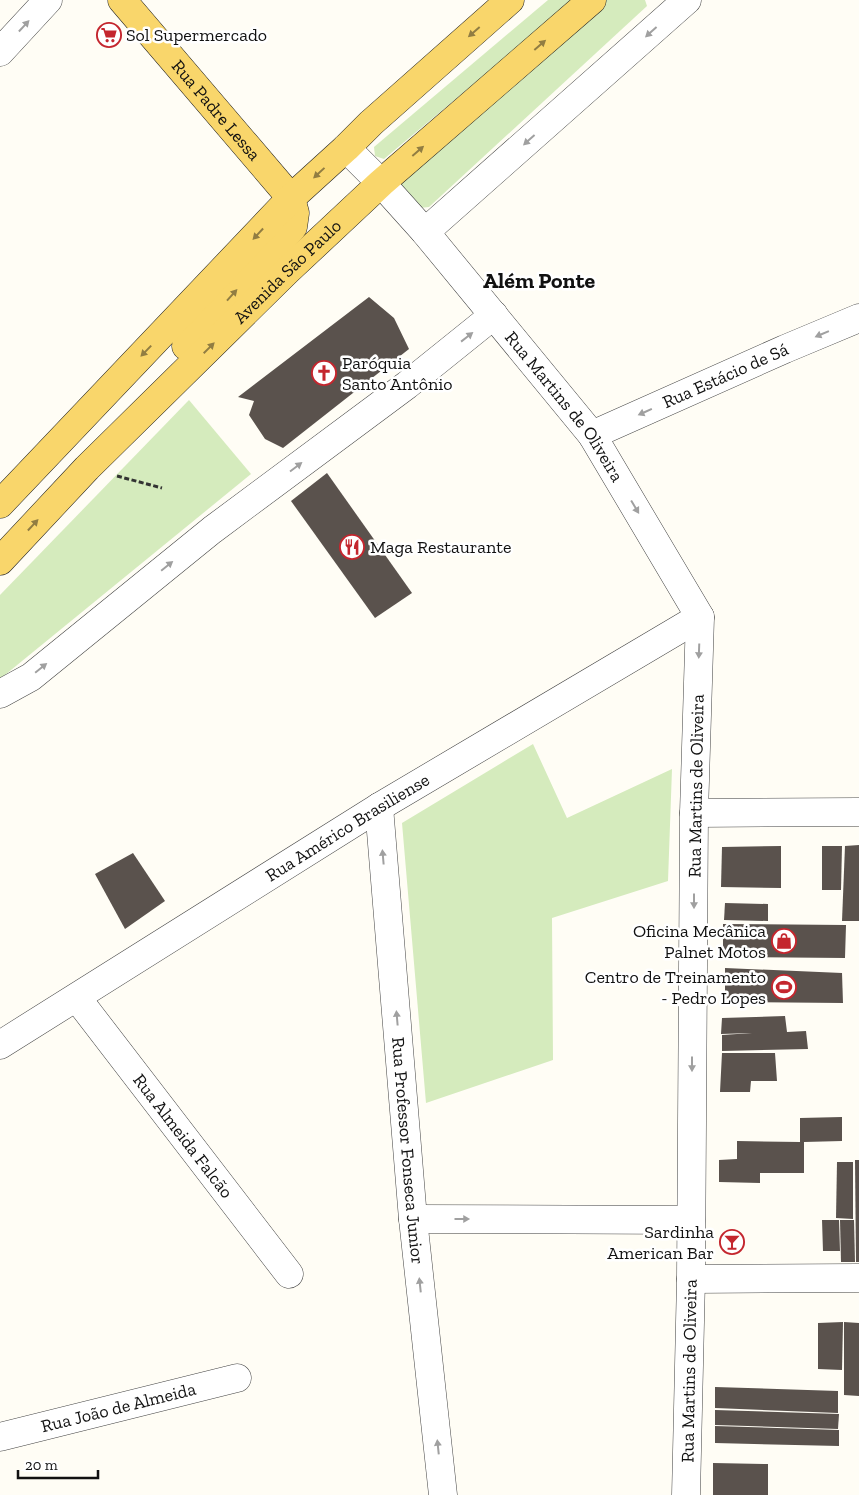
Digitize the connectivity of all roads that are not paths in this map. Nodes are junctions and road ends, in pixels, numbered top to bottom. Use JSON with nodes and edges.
{"nodes":[{"id":1,"x":48,"y":0,"type":"edge"},
{"id":2,"x":122,"y":0,"type":"edge"},
{"id":3,"x":510,"y":0,"type":"edge"},
{"id":4,"x":592,"y":0,"type":"edge"},
{"id":5,"x":687,"y":0,"type":"edge"},
{"id":6,"x":0,"y":52,"type":"edge"},
{"id":7,"x":346,"y":148,"type":"junction"},
{"id":8,"x":381,"y":183,"type":"junction"},
{"id":9,"x":291,"y":198,"type":"junction"},
{"id":10,"x":425,"y":232,"type":"junction"},
{"id":11,"x":494,"y":316,"type":"junction"},
{"id":12,"x":859,"y":318,"type":"edge"},
{"id":13,"x":139,"y":417,"type":"junction"},
{"id":14,"x":592,"y":435,"type":"junction"},
{"id":15,"x":0,"y":504,"type":"edge"},
{"id":16,"x":0,"y":561,"type":"edge"},
{"id":17,"x":700,"y":617,"type":"junction"},
{"id":18,"x":0,"y":694,"type":"edge"},
{"id":19,"x":379,"y":807,"type":"junction"},
{"id":20,"x":859,"y":812,"type":"edge"},
{"id":21,"x":694,"y":813,"type":"junction"},
{"id":22,"x":77,"y":998,"type":"junction"},
{"id":23,"x":0,"y":1045,"type":"edge"},
{"id":24,"x":414,"y":1219,"type":"junction"},
{"id":25,"x":691,"y":1220,"type":"junction"},
{"id":26,"x":289,"y":1274,"type":"dead end"},
{"id":27,"x":859,"y":1278,"type":"edge"},
{"id":28,"x":691,"y":1279,"type":"junction"},
{"id":29,"x":237,"y":1378,"type":"dead end"},
{"id":30,"x":0,"y":1437,"type":"edge"},
{"id":31,"x":443,"y":1495,"type":"edge"},
{"id":32,"x":686,"y":1495,"type":"edge"}],
"edges":[{"from":6,"to":1,"type":"street","one_way":true},
{"from":2,"to":9,"type":"main road","name":"Rua Padre Lessa"},
{"from":3,"to":7,"type":"main road","one_way":true},
{"from":8,"to":4,"type":"main road","name":"Avenida São Paulo","one_way":true},
{"from":5,"to":10,"type":"street","one_way":true},
{"from":7,"to":8,"type":"street","name":"Rua Martins de Oliveira"},
{"from":7,"to":9,"type":"main road","one_way":true},
{"from":8,"to":10,"type":"street","name":"Rua Martins de Oliveira"},
{"from":13,"to":8,"type":"main road","name":"Avenida São Paulo","one_way":true},
{"from":13,"to":9,"type":"main road","one_way":true},
{"from":9,"to":15,"type":"main road","one_way":true},
{"from":10,"to":11,"type":"street","name":"Rua Martins de Oliveira"},
{"from":11,"to":14,"type":"street","name":"Rua Martins de Oliveira"},
{"from":18,"to":11,"type":"street","one_way":true},
{"from":12,"to":14,"type":"street","name":"Rua Estácio de Sá","one_way":true},
{"from":16,"to":13,"type":"main road","name":"Avenida São Paulo","one_way":true},
{"from":14,"to":17,"type":"street","name":"Rua Martins de Oliveira","one_way":true},
{"from":17,"to":19,"type":"street","name":"Rua Américo Brasiliense"},
{"from":17,"to":21,"type":"street","name":"Rua Martins de Oliveira","one_way":true},
{"from":19,"to":22,"type":"street","name":"Rua Américo Brasiliense"},
{"from":24,"to":19,"type":"street","name":"Rua Professor Fonseca Junior","one_way":true},
{"from":20,"to":21,"type":"street"},
{"from":21,"to":25,"type":"street","name":"Rua Martins de Oliveira","one_way":true},
{"from":22,"to":23,"type":"street","name":"Rua Américo Brasiliense"},
{"from":22,"to":26,"type":"street","name":"Rua Almeida Falcão"},
{"from":24,"to":25,"type":"street","one_way":true},
{"from":31,"to":24,"type":"street","name":"Rua Professor Fonseca Junior","one_way":true},
{"from":25,"to":28,"type":"street","name":"Rua Martins de Oliveira"},
{"from":27,"to":28,"type":"street"},
{"from":28,"to":32,"type":"street","name":"Rua Martins de Oliveira"},
{"from":29,"to":30,"type":"street","name":"Rua João de Almeida"}]}
